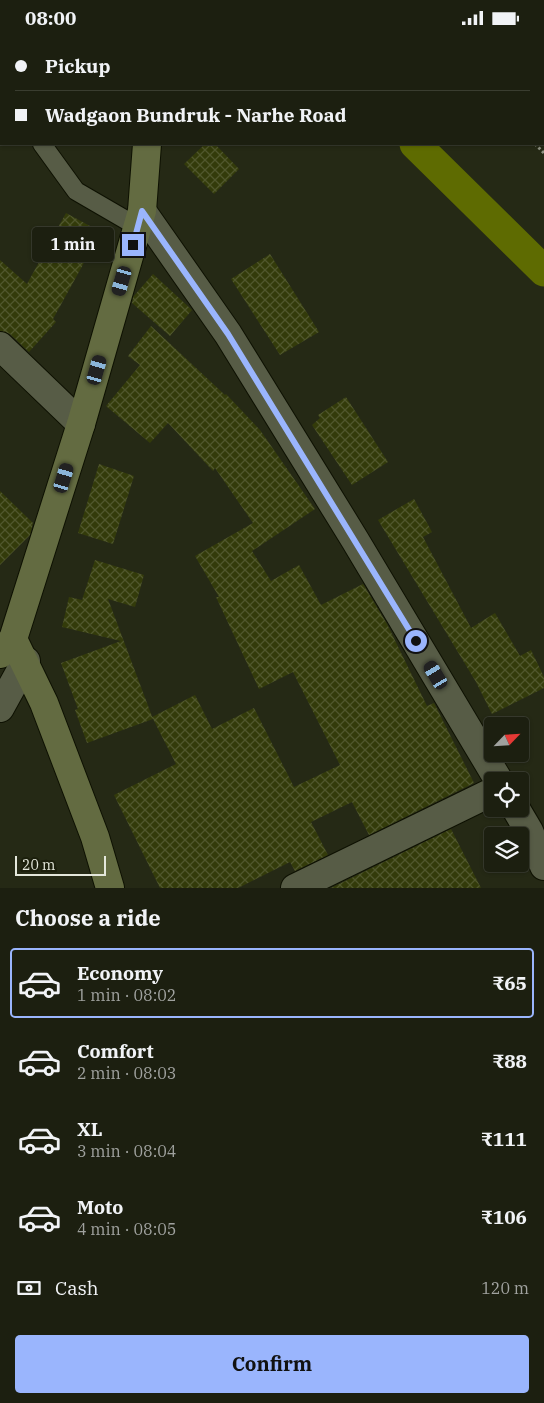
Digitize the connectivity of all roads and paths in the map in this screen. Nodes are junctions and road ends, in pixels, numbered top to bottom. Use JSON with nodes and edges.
{"nodes":[{"id":1,"x":43,"y":145,"type":"edge"},
{"id":2,"x":148,"y":145,"type":"edge"},
{"id":3,"x":140,"y":219,"type":"junction"},
{"id":4,"x":0,"y":347,"type":"edge"},
{"id":5,"x":81,"y":424,"type":"junction"},
{"id":6,"x":10,"y":645,"type":"edge"},
{"id":7,"x":0,"y":709,"type":"edge"},
{"id":8,"x":494,"y":772,"type":"edge"},
{"id":9,"x":484,"y":796,"type":"edge"},
{"id":10,"x":530,"y":821,"type":"edge"},
{"id":11,"x":544,"y":866,"type":"edge"},
{"id":12,"x":110,"y":888,"type":"edge"},
{"id":13,"x":295,"y":888,"type":"edge"}],
"edges":[{"from":1,"to":3,"type":"lane"},
{"from":2,"to":3,"type":"street"},
{"from":3,"to":5,"type":"street"},
{"from":3,"to":8,"type":"street"},
{"from":4,"to":5,"type":"street"},
{"from":5,"to":6,"type":"street"},
{"from":6,"to":7,"type":"street"},
{"from":6,"to":12,"type":"street"},
{"from":9,"to":13,"type":"street"},
{"from":10,"to":11,"type":"street"}]}
